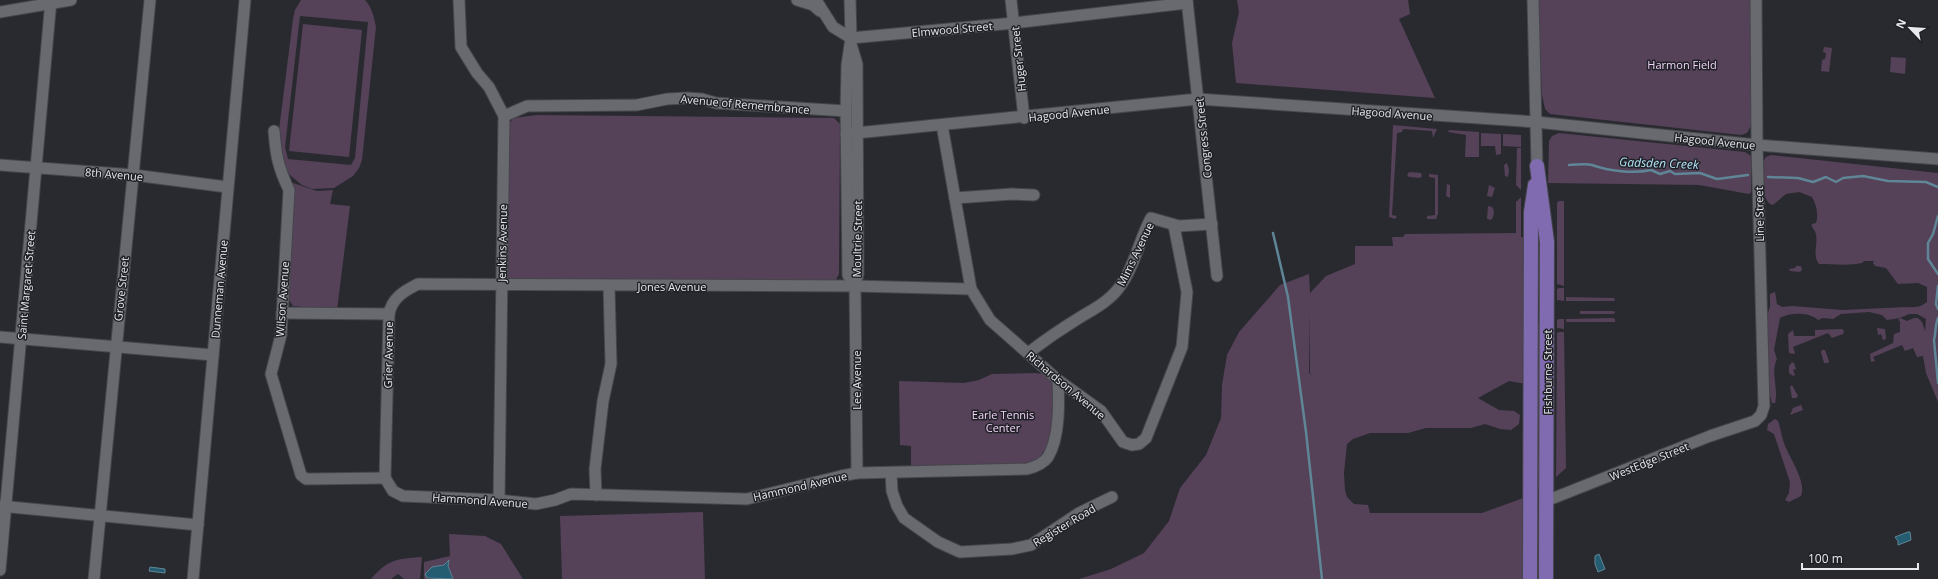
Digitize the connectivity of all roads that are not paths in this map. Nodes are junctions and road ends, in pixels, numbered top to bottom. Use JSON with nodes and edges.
{"nodes":[{"id":1,"x":71,"y":0,"type":"edge"},
{"id":2,"x":150,"y":0,"type":"edge"},
{"id":3,"x":245,"y":0,"type":"edge"},
{"id":4,"x":459,"y":0,"type":"edge"},
{"id":5,"x":797,"y":0,"type":"edge"},
{"id":6,"x":816,"y":0,"type":"edge"},
{"id":7,"x":850,"y":0,"type":"edge"},
{"id":8,"x":1012,"y":0,"type":"edge"},
{"id":9,"x":1533,"y":0,"type":"edge"},
{"id":10,"x":1756,"y":0,"type":"edge"},
{"id":11,"x":1187,"y":1,"type":"edge"},
{"id":12,"x":50,"y":2,"type":"edge"},
{"id":13,"x":0,"y":12,"type":"edge"},
{"id":14,"x":822,"y":12,"type":"junction"},
{"id":15,"x":1014,"y":23,"type":"junction"},
{"id":16,"x":851,"y":41,"type":"junction"},
{"id":17,"x":1198,"y":99,"type":"junction"},
{"id":18,"x":846,"y":112,"type":"junction"},
{"id":19,"x":504,"y":116,"type":"junction"},
{"id":20,"x":1024,"y":118,"type":"junction"},
{"id":21,"x":1536,"y":122,"type":"junction"},
{"id":22,"x":942,"y":125,"type":"junction"},
{"id":23,"x":274,"y":131,"type":"dead end"},
{"id":24,"x":852,"y":134,"type":"junction"},
{"id":25,"x":1757,"y":145,"type":"junction"},
{"id":26,"x":1938,"y":159,"type":"edge"},
{"id":27,"x":0,"y":165,"type":"edge"},
{"id":28,"x":1537,"y":166,"type":"junction"},
{"id":29,"x":36,"y":168,"type":"junction"},
{"id":30,"x":134,"y":175,"type":"junction"},
{"id":31,"x":227,"y":187,"type":"junction"},
{"id":32,"x":1034,"y":195,"type":"dead end"},
{"id":33,"x":955,"y":198,"type":"junction"},
{"id":34,"x":1212,"y":224,"type":"junction"},
{"id":35,"x":1174,"y":226,"type":"junction"},
{"id":36,"x":1217,"y":276,"type":"dead end"},
{"id":37,"x":502,"y":286,"type":"junction"},
{"id":38,"x":609,"y":286,"type":"junction"},
{"id":39,"x":855,"y":286,"type":"junction"},
{"id":40,"x":971,"y":289,"type":"junction"},
{"id":41,"x":1531,"y":310,"type":"junction"},
{"id":42,"x":1548,"y":310,"type":"junction"},
{"id":43,"x":282,"y":313,"type":"junction"},
{"id":44,"x":389,"y":314,"type":"junction"},
{"id":45,"x":0,"y":337,"type":"edge"},
{"id":46,"x":22,"y":339,"type":"junction"},
{"id":47,"x":115,"y":347,"type":"junction"},
{"id":48,"x":1028,"y":353,"type":"junction"},
{"id":49,"x":213,"y":355,"type":"junction"},
{"id":50,"x":1058,"y":380,"type":"junction"},
{"id":51,"x":1751,"y":422,"type":"joint"},
{"id":52,"x":891,"y":473,"type":"junction"},
{"id":53,"x":857,"y":474,"type":"junction"},
{"id":54,"x":385,"y":478,"type":"junction"},
{"id":55,"x":596,"y":495,"type":"junction"},
{"id":56,"x":1112,"y":497,"type":"dead end"},
{"id":57,"x":499,"y":500,"type":"junction"},
{"id":58,"x":1546,"y":503,"type":"junction"},
{"id":59,"x":2,"y":507,"type":"edge"},
{"id":60,"x":1530,"y":514,"type":"junction"},
{"id":61,"x":99,"y":517,"type":"junction"},
{"id":62,"x":198,"y":524,"type":"junction"},
{"id":63,"x":0,"y":570,"type":"edge"},
{"id":64,"x":94,"y":579,"type":"edge"},
{"id":65,"x":193,"y":579,"type":"edge"},
{"id":66,"x":1530,"y":579,"type":"edge"},
{"id":67,"x":1546,"y":579,"type":"edge"}],
"edges":[{"from":1,"to":12,"type":"street"},
{"from":2,"to":30,"type":"street","name":"Grove Street"},
{"from":3,"to":31,"type":"street","name":"Dunneman Avenue"},
{"from":4,"to":19,"type":"street","name":"Jenkins Avenue"},
{"from":5,"to":14,"type":"street"},
{"from":6,"to":14,"type":"street"},
{"from":7,"to":16,"type":"street","name":"Moultrie Street"},
{"from":8,"to":15,"type":"street","name":"Huger Street"},
{"from":9,"to":21,"type":"street","name":"Fishburne Street"},
{"from":10,"to":25,"type":"street","name":"Line Street"},
{"from":11,"to":15,"type":"street","name":"Elmwood Street"},
{"from":11,"to":17,"type":"street","name":"Congress Street"},
{"from":12,"to":13,"type":"street"},
{"from":12,"to":29,"type":"street","name":"Saint Margaret Street"},
{"from":14,"to":16,"type":"street"},
{"from":15,"to":16,"type":"street","name":"Elmwood Street"},
{"from":15,"to":20,"type":"street","name":"Huger Street"},
{"from":16,"to":18,"type":"street","name":"Moultrie Street"},
{"from":16,"to":24,"type":"street","name":"Moultrie Street"},
{"from":17,"to":20,"type":"street","name":"Hagood Avenue"},
{"from":17,"to":21,"type":"street","name":"Hagood Avenue"},
{"from":17,"to":34,"type":"street","name":"Congress Street"},
{"from":18,"to":19,"type":"street","name":"Avenue of Remembrance"},
{"from":18,"to":24,"type":"street","name":"Moultrie Street"},
{"from":19,"to":37,"type":"street","name":"Jenkins Avenue"},
{"from":20,"to":22,"type":"street","name":"Hagood Avenue"},
{"from":21,"to":25,"type":"street","name":"Hagood Avenue"},
{"from":21,"to":28,"type":"street","name":"Fishburne Street"},
{"from":22,"to":24,"type":"street","name":"Hagood Avenue"},
{"from":22,"to":33,"type":"street","name":"Richardson Avenue"},
{"from":23,"to":43,"type":"street","name":"Wilson Avenue"},
{"from":24,"to":39,"type":"street","name":"Moultrie Street"},
{"from":25,"to":26,"type":"street","name":"Hagood Avenue"},
{"from":25,"to":51,"type":"street","name":"Line Street"},
{"from":27,"to":29,"type":"street","name":"8th Avenue"},
{"from":28,"to":41,"type":"main road","name":"Fishburne Street"},
{"from":28,"to":42,"type":"main road","name":"Fishburne Street"},
{"from":29,"to":30,"type":"street","name":"8th Avenue"},
{"from":29,"to":46,"type":"street","name":"Saint Margaret Street"},
{"from":30,"to":31,"type":"street","name":"8th Avenue"},
{"from":30,"to":47,"type":"street","name":"Grove Street"},
{"from":31,"to":49,"type":"street","name":"Dunneman Avenue"},
{"from":32,"to":33,"type":"street"},
{"from":33,"to":40,"type":"street","name":"Richardson Avenue"},
{"from":34,"to":35,"type":"street","name":"Mims Avenue"},
{"from":34,"to":36,"type":"street","name":"Congress Street"},
{"from":35,"to":48,"type":"street","name":"Mims Avenue"},
{"from":35,"to":50,"type":"street","name":"Richardson Avenue"},
{"from":37,"to":38,"type":"street","name":"Jones Avenue"},
{"from":37,"to":44,"type":"street","name":"Jones Avenue"},
{"from":37,"to":57,"type":"street","name":"Jenkins Avenue"},
{"from":38,"to":39,"type":"street","name":"Jones Avenue"},
{"from":38,"to":55,"type":"street"},
{"from":39,"to":40,"type":"street","name":"Jones Avenue"},
{"from":39,"to":53,"type":"street","name":"Lee Avenue"},
{"from":40,"to":48,"type":"street","name":"Richardson Avenue"},
{"from":41,"to":42,"type":"main road"},
{"from":41,"to":60,"type":"main road","name":"Fishburne Street"},
{"from":42,"to":58,"type":"main road","name":"Fishburne Street"},
{"from":43,"to":44,"type":"street","name":"Grier Avenue"},
{"from":43,"to":54,"type":"street","name":"Wilson Avenue"},
{"from":44,"to":54,"type":"street","name":"Grier Avenue"},
{"from":45,"to":46,"type":"street"},
{"from":46,"to":47,"type":"street"},
{"from":46,"to":59,"type":"street","name":"Saint Margaret Street"},
{"from":47,"to":49,"type":"street"},
{"from":47,"to":61,"type":"street","name":"Grove Street"},
{"from":48,"to":50,"type":"street","name":"Richardson Avenue"},
{"from":49,"to":62,"type":"street","name":"Dunneman Avenue"},
{"from":50,"to":52,"type":"street","name":"Hammond Avenue"},
{"from":51,"to":58,"type":"street","name":"WestEdge Street"},
{"from":52,"to":53,"type":"street","name":"Hammond Avenue"},
{"from":52,"to":56,"type":"street","name":"Register Road"},
{"from":53,"to":55,"type":"street","name":"Hammond Avenue"},
{"from":54,"to":57,"type":"street","name":"Hammond Avenue"},
{"from":55,"to":57,"type":"street","name":"Hammond Avenue"},
{"from":58,"to":60,"type":"main road"},
{"from":58,"to":67,"type":"main road","name":"Fishburne Street"},
{"from":59,"to":61,"type":"street"},
{"from":59,"to":63,"type":"street","name":"Saint Margaret Street"},
{"from":60,"to":66,"type":"main road","name":"Fishburne Street"},
{"from":61,"to":62,"type":"street"},
{"from":61,"to":64,"type":"street","name":"Grove Street"},
{"from":62,"to":65,"type":"street","name":"Dunneman Avenue"}]}
